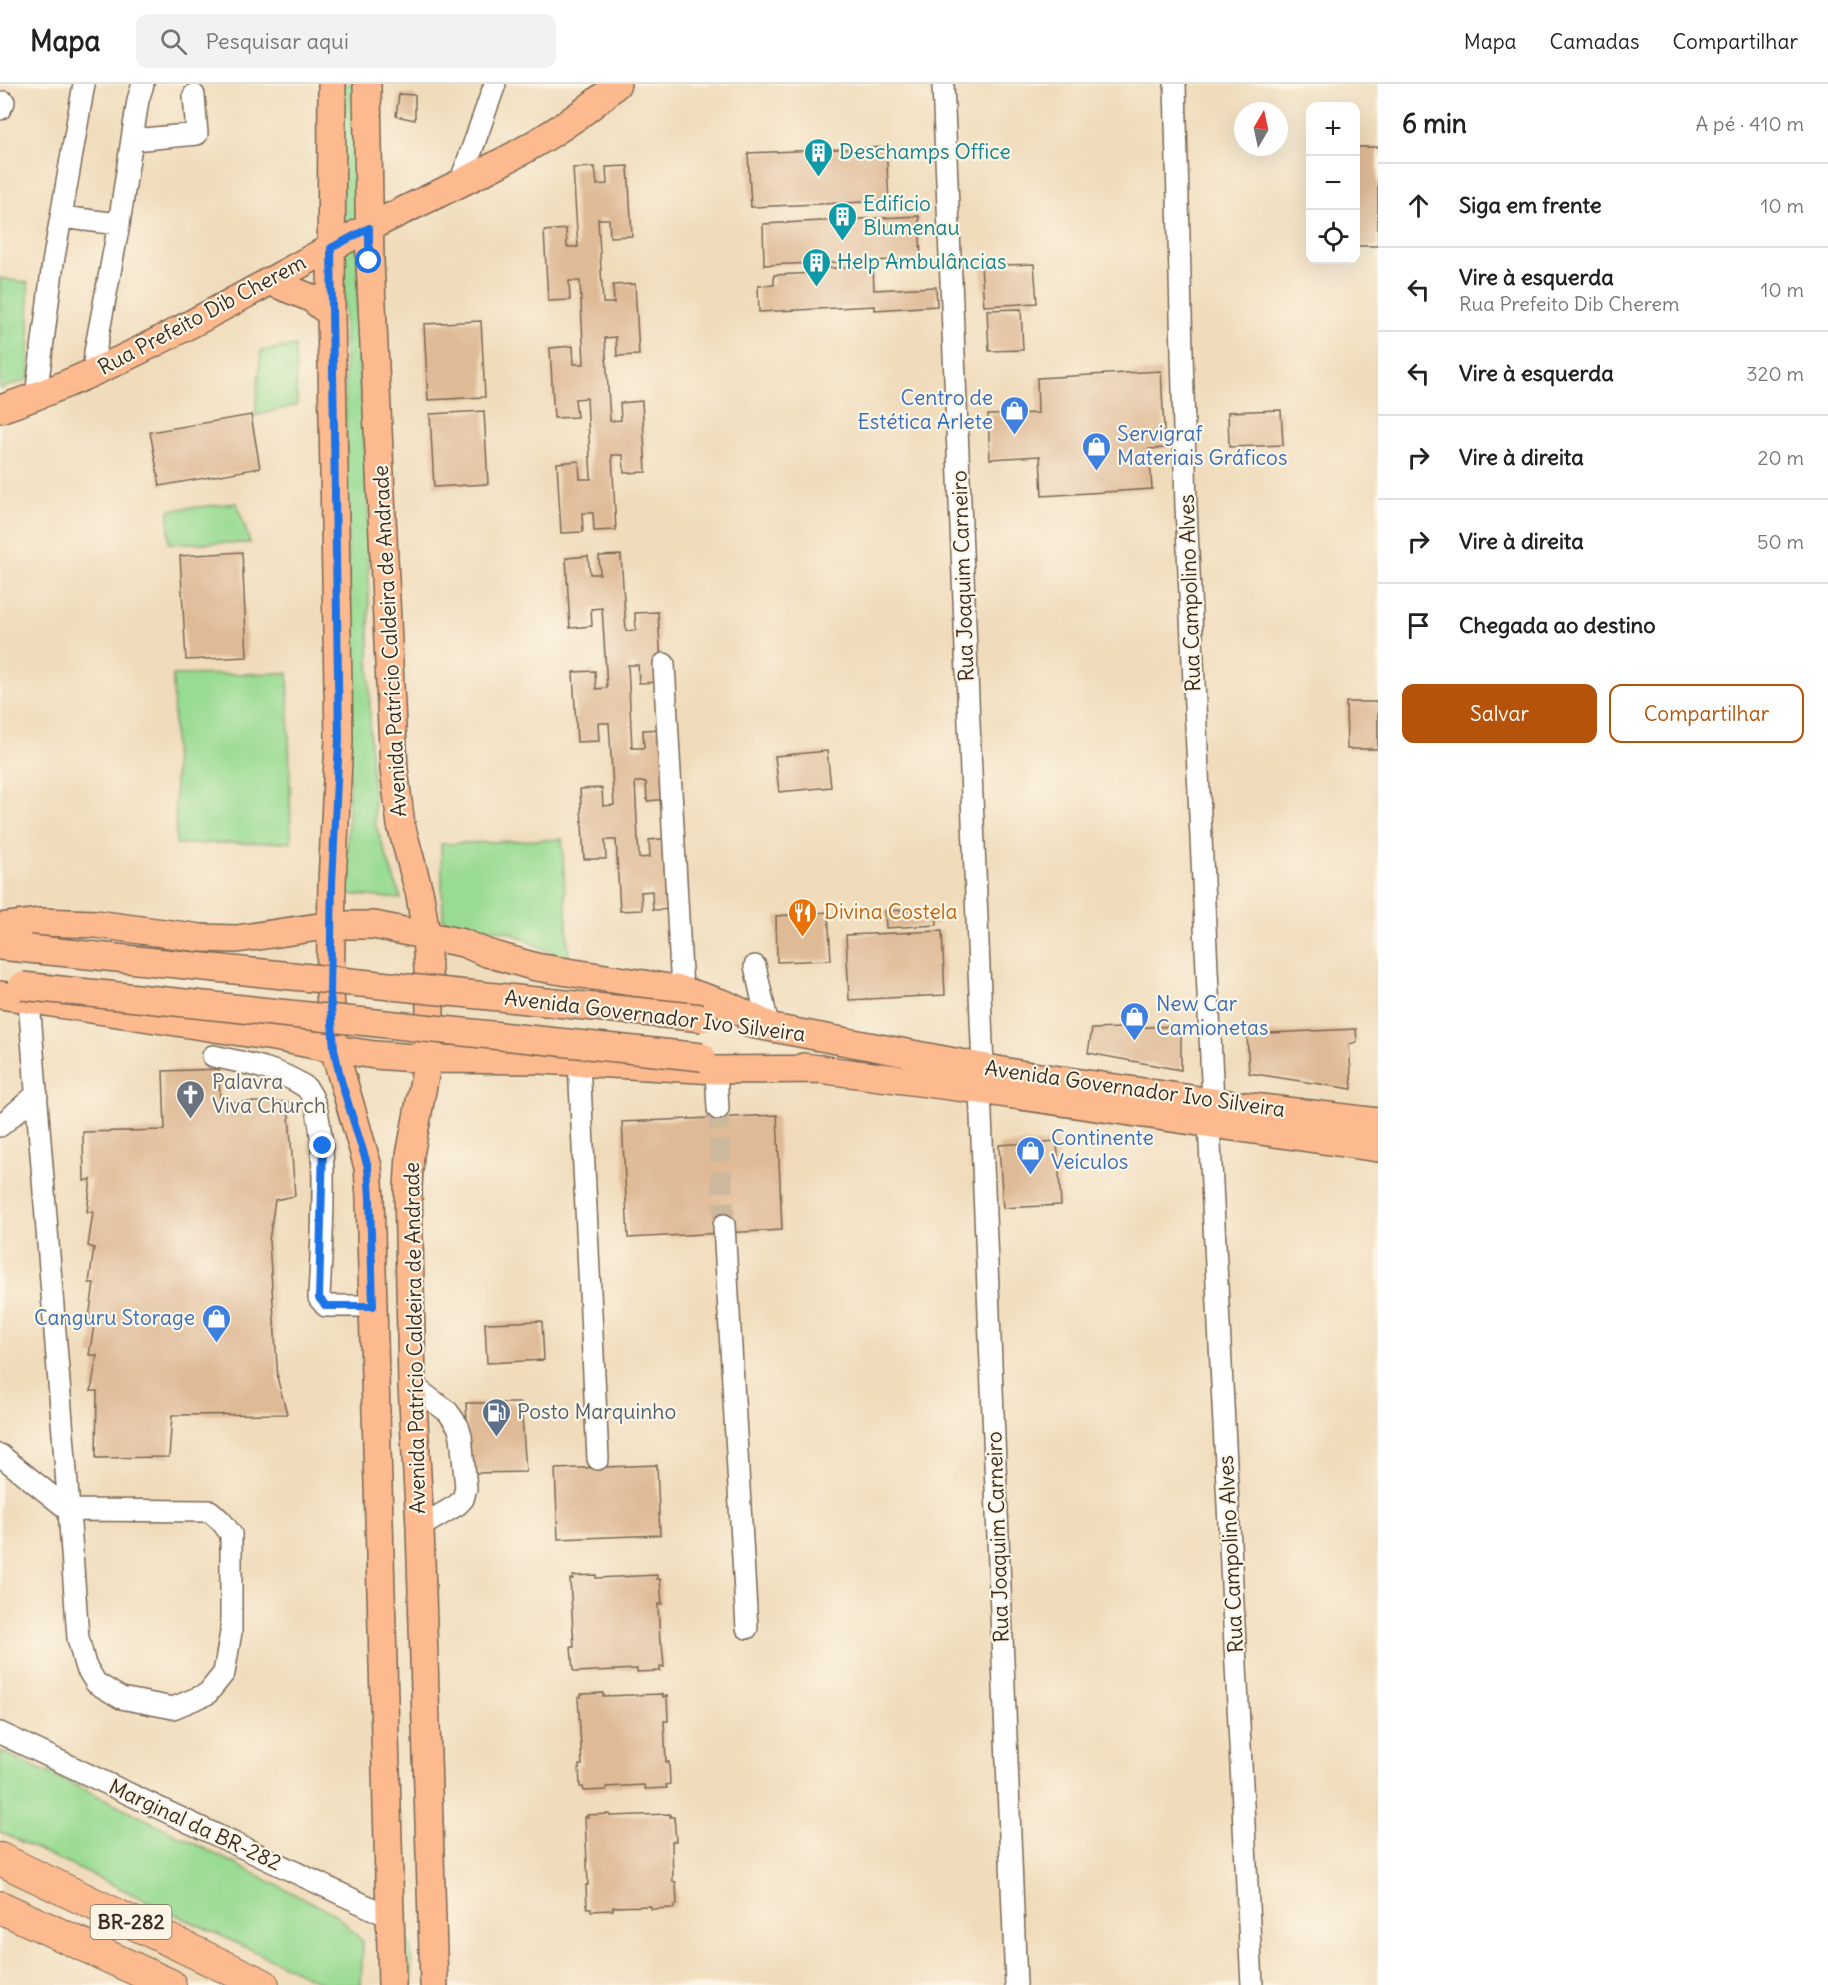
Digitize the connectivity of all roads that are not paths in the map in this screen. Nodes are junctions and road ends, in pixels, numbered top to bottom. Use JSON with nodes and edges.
{"nodes":[{"id":1,"x":84,"y":84,"type":"edge"},
{"id":2,"x":143,"y":84,"type":"edge"},
{"id":3,"x":332,"y":84,"type":"edge"},
{"id":4,"x":367,"y":84,"type":"edge"},
{"id":5,"x":495,"y":84,"type":"edge"},
{"id":6,"x":617,"y":84,"type":"edge"},
{"id":7,"x":943,"y":84,"type":"edge"},
{"id":8,"x":1175,"y":84,"type":"edge"},
{"id":9,"x":194,"y":94,"type":"dead end"},
{"id":10,"x":133,"y":140,"type":"junction"},
{"id":11,"x":460,"y":183,"type":"junction"},
{"id":12,"x":368,"y":184,"type":"junction"},
{"id":13,"x":410,"y":208,"type":"junction"},
{"id":14,"x":61,"y":217,"type":"junction"},
{"id":15,"x":119,"y":224,"type":"junction"},
{"id":16,"x":369,"y":228,"type":"junction"},
{"id":17,"x":331,"y":248,"type":"junction"},
{"id":18,"x":269,"y":281,"type":"junction"},
{"id":19,"x":331,"y":314,"type":"junction"},
{"id":20,"x":93,"y":372,"type":"junction"},
{"id":21,"x":36,"y":396,"type":"junction"},
{"id":22,"x":0,"y":409,"type":"edge"},
{"id":23,"x":664,"y":664,"type":"dead end"},
{"id":24,"x":332,"y":925,"type":"junction"},
{"id":25,"x":0,"y":927,"type":"edge"},
{"id":26,"x":426,"y":934,"type":"junction"},
{"id":27,"x":0,"y":946,"type":"edge"},
{"id":28,"x":755,"y":966,"type":"dead end"},
{"id":29,"x":682,"y":990,"type":"junction"},
{"id":30,"x":13,"y":991,"type":"edge"},
{"id":31,"x":768,"y":1025,"type":"junction"},
{"id":32,"x":334,"y":1049,"type":"junction"},
{"id":33,"x":213,"y":1056,"type":"dead end"},
{"id":34,"x":428,"y":1059,"type":"junction"},
{"id":35,"x":579,"y":1062,"type":"junction"},
{"id":36,"x":709,"y":1063,"type":"junction"},
{"id":37,"x":981,"y":1079,"type":"junction"},
{"id":38,"x":38,"y":1094,"type":"junction"},
{"id":39,"x":718,"y":1109,"type":"tunnel mouth"},
{"id":40,"x":1211,"y":1113,"type":"junction"},
{"id":41,"x":1378,"y":1122,"type":"edge"},
{"id":42,"x":0,"y":1126,"type":"edge"},
{"id":43,"x":1378,"y":1148,"type":"edge"},
{"id":44,"x":724,"y":1225,"type":"tunnel mouth"},
{"id":45,"x":373,"y":1306,"type":"junction"},
{"id":46,"x":412,"y":1385,"type":"junction"},
{"id":47,"x":0,"y":1455,"type":"edge"},
{"id":48,"x":598,"y":1459,"type":"dead end"},
{"id":49,"x":69,"y":1510,"type":"junction"},
{"id":50,"x":420,"y":1527,"type":"junction"},
{"id":51,"x":747,"y":1628,"type":"dead end"},
{"id":52,"x":0,"y":1732,"type":"edge"},
{"id":53,"x":0,"y":1859,"type":"edge"},
{"id":54,"x":0,"y":1907,"type":"edge"},
{"id":55,"x":390,"y":1917,"type":"junction"},
{"id":56,"x":432,"y":1937,"type":"junction"},
{"id":57,"x":170,"y":1985,"type":"edge"},
{"id":58,"x":263,"y":1985,"type":"edge"},
{"id":59,"x":392,"y":1985,"type":"edge"},
{"id":60,"x":434,"y":1985,"type":"edge"},
{"id":61,"x":1016,"y":1985,"type":"edge"},
{"id":62,"x":1252,"y":1985,"type":"edge"}],
"edges":[{"from":1,"to":14,"type":"street"},
{"from":2,"to":10,"type":"street"},
{"from":3,"to":17,"type":"main road","name":"Avenida Patrício Caldeira de Andrade"},
{"from":4,"to":12,"type":"main road","name":"Avenida Patrício Caldeira de Andrade"},
{"from":5,"to":11,"type":"street"},
{"from":6,"to":11,"type":"main road","name":"Rua Prefeito Dib Cherem"},
{"from":7,"to":37,"type":"street","name":"Rua Joaquim Carneiro"},
{"from":8,"to":40,"type":"street","name":"Rua Campolino Alves"},
{"from":9,"to":10,"type":"street"},
{"from":10,"to":15,"type":"street"},
{"from":11,"to":13,"type":"main road","name":"Rua Prefeito Dib Cherem"},
{"from":12,"to":13,"type":"main road"},
{"from":12,"to":16,"type":"main road","name":"Avenida Patrício Caldeira de Andrade"},
{"from":13,"to":16,"type":"main road","name":"Rua Prefeito Dib Cherem"},
{"from":14,"to":15,"type":"street"},
{"from":14,"to":21,"type":"street"},
{"from":15,"to":20,"type":"street"},
{"from":16,"to":17,"type":"main road","name":"Rua Prefeito Dib Cherem"},
{"from":16,"to":26,"type":"main road","name":"Avenida Patrício Caldeira de Andrade"},
{"from":17,"to":18,"type":"main road","name":"Rua Prefeito Dib Cherem"},
{"from":17,"to":19,"type":"main road","name":"Avenida Patrício Caldeira de Andrade"},
{"from":18,"to":19,"type":"main road"},
{"from":18,"to":20,"type":"main road","name":"Rua Prefeito Dib Cherem"},
{"from":19,"to":24,"type":"main road","name":"Avenida Patrício Caldeira de Andrade"},
{"from":20,"to":21,"type":"main road","name":"Rua Prefeito Dib Cherem"},
{"from":21,"to":22,"type":"main road","name":"Rua Prefeito Dib Cherem"},
{"from":23,"to":29,"type":"street"},
{"from":24,"to":25,"type":"main road"},
{"from":24,"to":26,"type":"main road"},
{"from":24,"to":32,"type":"main road","name":"Avenida Patrício Caldeira de Andrade"},
{"from":26,"to":29,"type":"main road"},
{"from":26,"to":34,"type":"main road","name":"Avenida Patrício Caldeira de Andrade"},
{"from":27,"to":31,"type":"main road","name":"Avenida Governador Ivo Silveira","bridge":true},
{"from":28,"to":31,"type":"street"},
{"from":29,"to":31,"type":"main road"},
{"from":30,"to":32,"type":"main road"},
{"from":30,"to":36,"type":"main road","name":"Avenida Governador Ivo Silveira","bridge":true},
{"from":30,"to":38,"type":"street"},
{"from":31,"to":37,"type":"main road","name":"Avenida Governador Ivo Silveira"},
{"from":32,"to":34,"type":"main road"},
{"from":32,"to":45,"type":"main road","name":"Avenida Patrício Caldeira de Andrade"},
{"from":33,"to":45,"type":"street"},
{"from":34,"to":35,"type":"main road"},
{"from":34,"to":46,"type":"main road","name":"Avenida Patrício Caldeira de Andrade"},
{"from":35,"to":36,"type":"main road"},
{"from":35,"to":48,"type":"street"},
{"from":36,"to":37,"type":"main road","name":"Avenida Governador Ivo Silveira"},
{"from":36,"to":39,"type":"street"},
{"from":37,"to":40,"type":"main road","name":"Avenida Governador Ivo Silveira"},
{"from":37,"to":61,"type":"street","name":"Rua Joaquim Carneiro"},
{"from":38,"to":42,"type":"street"},
{"from":38,"to":49,"type":"street"},
{"from":40,"to":41,"type":"main road","name":"Avenida Governador Ivo Silveira"},
{"from":40,"to":43,"type":"main road","name":"Avenida Governador Ivo Silveira"},
{"from":40,"to":62,"type":"street","name":"Rua Campolino Alves"},
{"from":44,"to":51,"type":"street"},
{"from":45,"to":55,"type":"main road","name":"Avenida Patrício Caldeira de Andrade"},
{"from":46,"to":50,"type":"main road","name":"Avenida Patrício Caldeira de Andrade"},
{"from":46,"to":50,"type":"street"},
{"from":47,"to":49,"type":"street"},
{"from":49,"to":49,"type":"street"},
{"from":50,"to":56,"type":"main road","name":"Avenida Patrício Caldeira de Andrade"},
{"from":52,"to":55,"type":"street","name":"Marginal da BR-282"},
{"from":53,"to":58,"type":"highway","number":"BR-282"},
{"from":54,"to":57,"type":"highway","number":"BR-282"},
{"from":55,"to":56,"type":"main road"},
{"from":55,"to":59,"type":"main road","name":"Avenida Patrício Caldeira de Andrade"},
{"from":56,"to":60,"type":"main road","name":"Avenida Patrício Caldeira de Andrade"}]}
